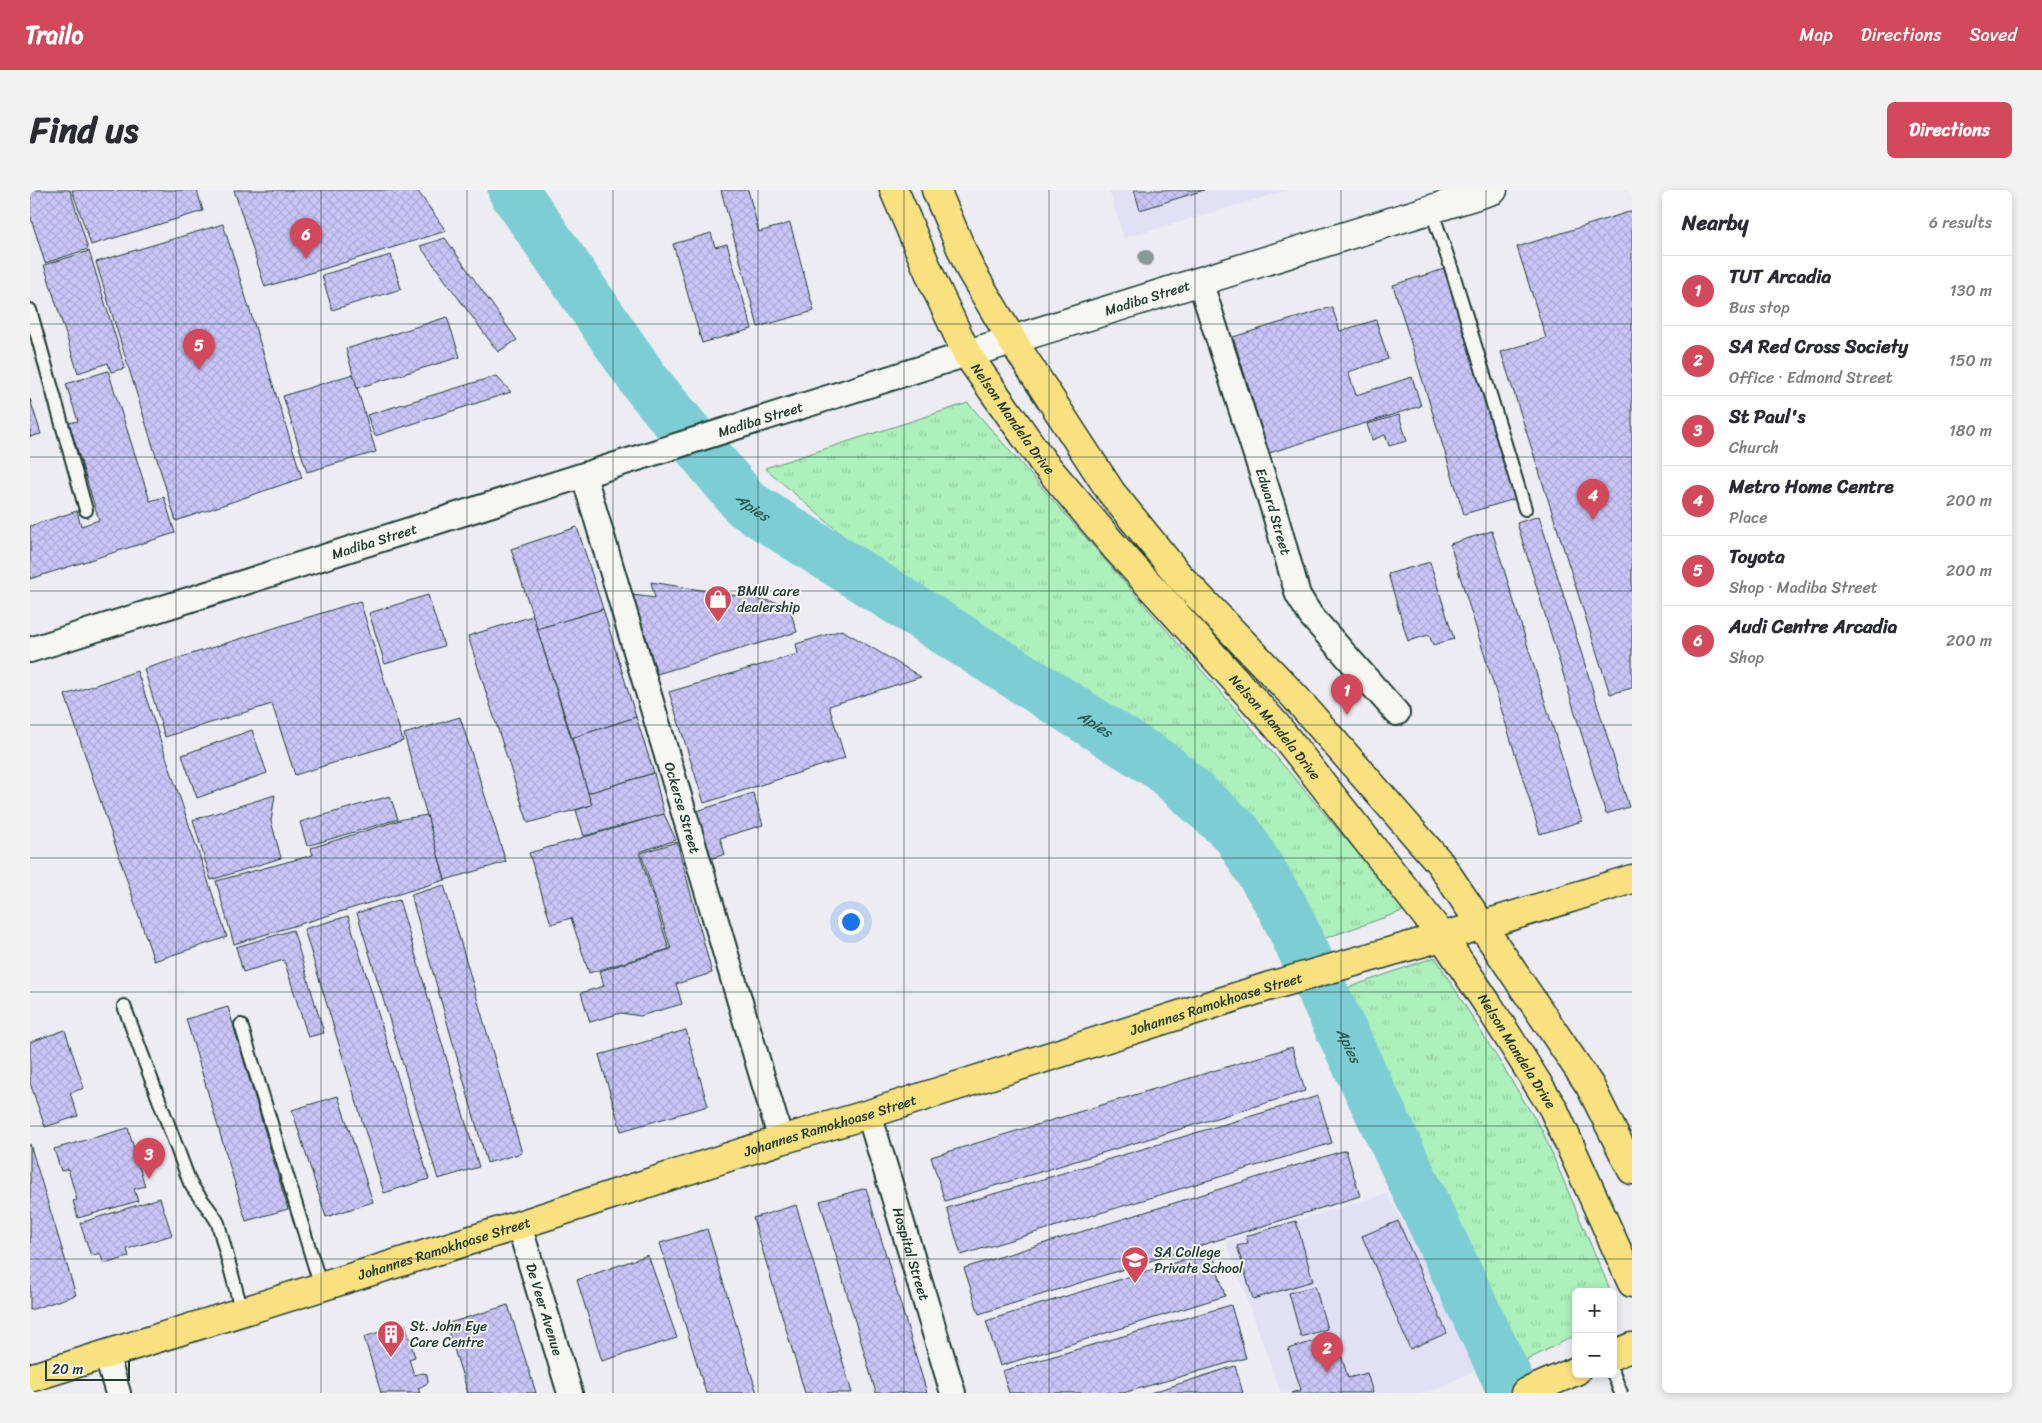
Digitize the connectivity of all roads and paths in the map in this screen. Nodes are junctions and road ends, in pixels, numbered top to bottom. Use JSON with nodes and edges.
{"nodes":[{"id":1,"x":894,"y":190,"type":"edge"},
{"id":2,"x":936,"y":190,"type":"edge"},
{"id":3,"x":1493,"y":190,"type":"edge"},
{"id":4,"x":1431,"y":210,"type":"junction"},
{"id":5,"x":1200,"y":281,"type":"junction"},
{"id":6,"x":30,"y":310,"type":"edge"},
{"id":7,"x":1012,"y":340,"type":"junction"},
{"id":8,"x":968,"y":354,"type":"junction"},
{"id":9,"x":584,"y":476,"type":"junction"},
{"id":10,"x":1525,"y":509,"type":"dead end"},
{"id":11,"x":86,"y":510,"type":"dead end"},
{"id":12,"x":30,"y":650,"type":"edge"},
{"id":13,"x":1397,"y":714,"type":"dead end"},
{"id":14,"x":1632,"y":879,"type":"edge"},
{"id":15,"x":1483,"y":925,"type":"junction"},
{"id":16,"x":1442,"y":936,"type":"junction"},
{"id":17,"x":124,"y":1006,"type":"dead end"},
{"id":18,"x":241,"y":1025,"type":"dead end"},
{"id":19,"x":869,"y":1114,"type":"junction"},
{"id":20,"x":781,"y":1140,"type":"junction"},
{"id":21,"x":1632,"y":1170,"type":"edge"},
{"id":22,"x":519,"y":1225,"type":"junction"},
{"id":23,"x":1632,"y":1283,"type":"edge"},
{"id":24,"x":321,"y":1287,"type":"junction"},
{"id":25,"x":242,"y":1312,"type":"junction"},
{"id":26,"x":1632,"y":1347,"type":"edge"},
{"id":27,"x":1617,"y":1353,"type":"edge"},
{"id":28,"x":106,"y":1354,"type":"junction"},
{"id":29,"x":1572,"y":1373,"type":"edge"},
{"id":30,"x":30,"y":1378,"type":"edge"},
{"id":31,"x":1615,"y":1378,"type":"edge"},
{"id":32,"x":1532,"y":1390,"type":"edge"},
{"id":33,"x":118,"y":1393,"type":"edge"},
{"id":34,"x":570,"y":1393,"type":"edge"},
{"id":35,"x":953,"y":1393,"type":"edge"},
{"id":36,"x":1621,"y":1393,"type":"edge"}],
"edges":[{"from":1,"to":8,"type":"main road","name":"Nelson Mandela Drive"},
{"from":2,"to":7,"type":"main road"},
{"from":3,"to":4,"type":"street","name":"Madiba Street"},
{"from":4,"to":5,"type":"street","name":"Madiba Street"},
{"from":4,"to":10,"type":"lane"},
{"from":5,"to":7,"type":"street","name":"Madiba Street"},
{"from":5,"to":13,"type":"street","name":"Edward Street"},
{"from":6,"to":11,"type":"lane"},
{"from":7,"to":8,"type":"street","name":"Madiba Street"},
{"from":7,"to":15,"type":"main road"},
{"from":8,"to":9,"type":"street","name":"Madiba Street"},
{"from":8,"to":16,"type":"main road","name":"Nelson Mandela Drive"},
{"from":9,"to":12,"type":"street","name":"Madiba Street"},
{"from":9,"to":20,"type":"street","name":"Ockerse Street"},
{"from":14,"to":15,"type":"main road","name":"Johannes Ramokhoase Street"},
{"from":15,"to":16,"type":"main road","name":"Johannes Ramokhoase Street"},
{"from":15,"to":21,"type":"main road"},
{"from":16,"to":19,"type":"main road","name":"Johannes Ramokhoase Street"},
{"from":16,"to":23,"type":"main road","name":"Nelson Mandela Drive"},
{"from":17,"to":25,"type":"lane"},
{"from":18,"to":24,"type":"lane"},
{"from":19,"to":20,"type":"main road","name":"Johannes Ramokhoase Street"},
{"from":19,"to":35,"type":"street","name":"Hospital Street"},
{"from":20,"to":22,"type":"main road","name":"Johannes Ramokhoase Street"},
{"from":22,"to":24,"type":"main road","name":"Johannes Ramokhoase Street"},
{"from":22,"to":34,"type":"street","name":"De Veer Avenue"},
{"from":24,"to":25,"type":"main road","name":"Johannes Ramokhoase Street"},
{"from":25,"to":28,"type":"main road","name":"Johannes Ramokhoase Street"},
{"from":26,"to":27,"type":"main road"},
{"from":28,"to":30,"type":"main road","name":"Johannes Ramokhoase Street"},
{"from":28,"to":33,"type":"street"},
{"from":29,"to":32,"type":"main road"},
{"from":31,"to":36,"type":"lane"}]}
